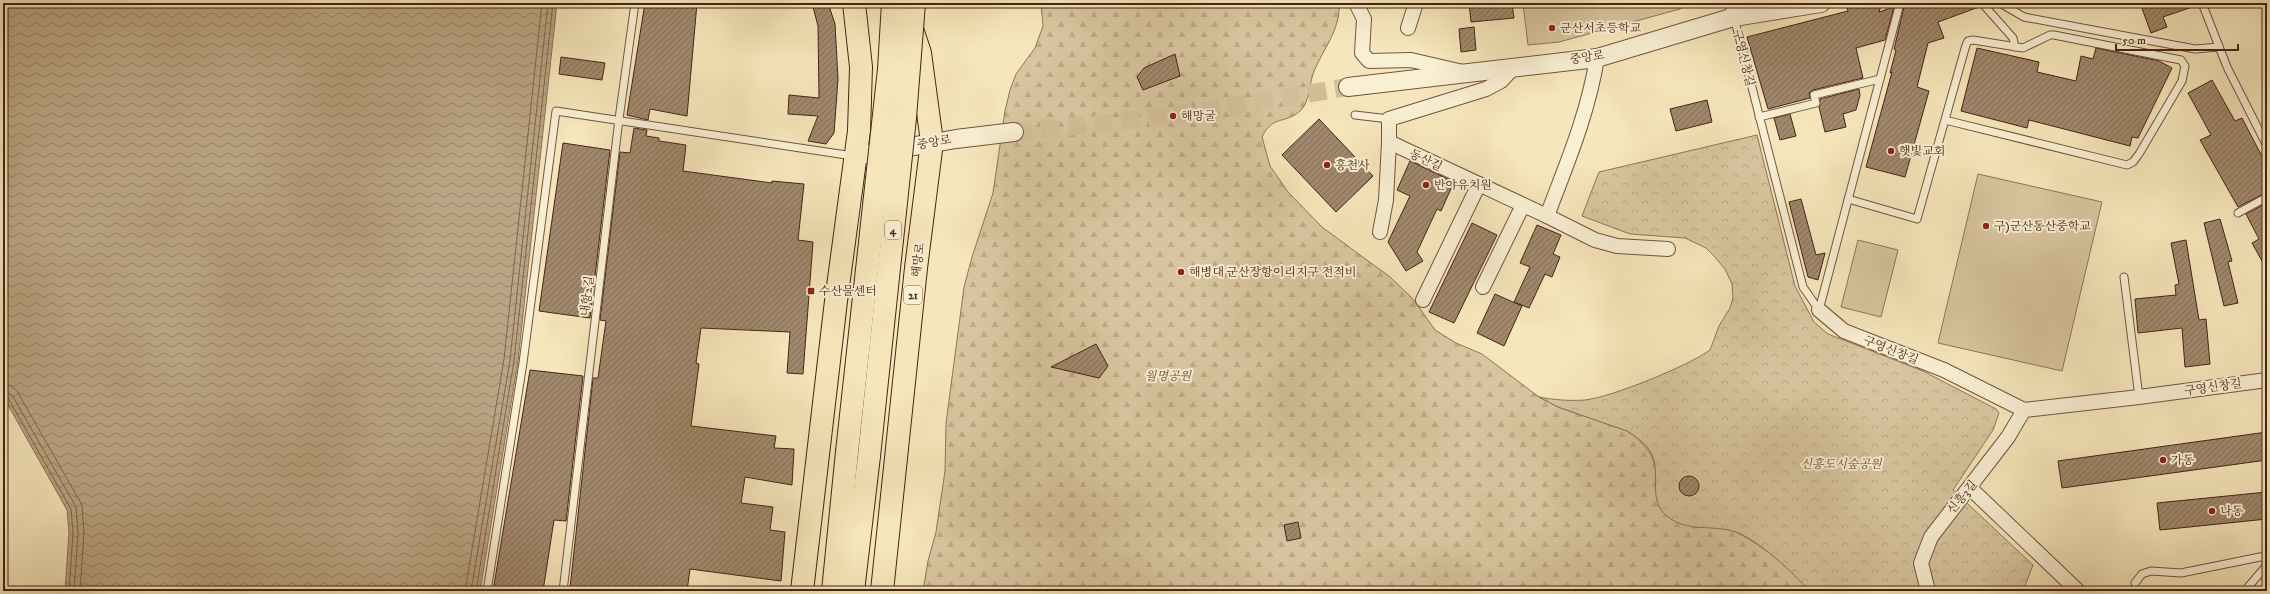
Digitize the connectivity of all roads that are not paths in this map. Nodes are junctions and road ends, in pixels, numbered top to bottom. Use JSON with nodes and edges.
{"nodes":[{"id":1,"x":635,"y":3,"type":"edge"},
{"id":2,"x":854,"y":3,"type":"edge"},
{"id":3,"x":893,"y":3,"type":"edge"},
{"id":4,"x":903,"y":3,"type":"edge"},
{"id":5,"x":914,"y":3,"type":"edge"},
{"id":6,"x":1356,"y":3,"type":"edge"},
{"id":7,"x":1416,"y":3,"type":"edge"},
{"id":8,"x":1822,"y":3,"type":"edge"},
{"id":9,"x":1900,"y":3,"type":"edge"},
{"id":10,"x":1982,"y":3,"type":"edge"},
{"id":11,"x":2000,"y":3,"type":"edge"},
{"id":12,"x":2202,"y":3,"type":"edge"},
{"id":13,"x":1733,"y":10,"type":"edge"},
{"id":14,"x":1408,"y":28,"type":"dead end"},
{"id":15,"x":2015,"y":47,"type":"junction"},
{"id":16,"x":2219,"y":47,"type":"junction"},
{"id":17,"x":1597,"y":58,"type":"junction"},
{"id":18,"x":1515,"y":66,"type":"junction"},
{"id":19,"x":1466,"y":72,"type":"junction"},
{"id":20,"x":1880,"y":80,"type":"junction"},
{"id":21,"x":1348,"y":87,"type":"tunnel mouth"},
{"id":22,"x":1355,"y":115,"type":"dead end"},
{"id":23,"x":1759,"y":117,"type":"junction"},
{"id":24,"x":618,"y":119,"type":"junction"},
{"id":25,"x":1389,"y":119,"type":"junction"},
{"id":26,"x":1945,"y":120,"type":"junction"},
{"id":27,"x":1014,"y":132,"type":"tunnel mouth"},
{"id":28,"x":932,"y":142,"type":"junction"},
{"id":29,"x":1388,"y":142,"type":"junction"},
{"id":30,"x":2267,"y":146,"type":"edge"},
{"id":31,"x":856,"y":156,"type":"junction"},
{"id":32,"x":1479,"y":184,"type":"junction"},
{"id":33,"x":2267,"y":197,"type":"edge"},
{"id":34,"x":1848,"y":199,"type":"junction"},
{"id":35,"x":1523,"y":205,"type":"junction"},
{"id":36,"x":2238,"y":213,"type":"dead end"},
{"id":37,"x":1547,"y":216,"type":"junction"},
{"id":38,"x":1380,"y":232,"type":"dead end"},
{"id":39,"x":1668,"y":249,"type":"dead end"},
{"id":40,"x":843,"y":251,"type":"junction"},
{"id":41,"x":916,"y":268,"type":"junction"},
{"id":42,"x":2124,"y":277,"type":"dead end"},
{"id":43,"x":1484,"y":287,"type":"dead end"},
{"id":44,"x":1423,"y":300,"type":"dead end"},
{"id":45,"x":1819,"y":310,"type":"junction"},
{"id":46,"x":2267,"y":380,"type":"edge"},
{"id":47,"x":2138,"y":397,"type":"junction"},
{"id":48,"x":2024,"y":410,"type":"junction"},
{"id":49,"x":1970,"y":488,"type":"junction"},
{"id":50,"x":2267,"y":558,"type":"edge"},
{"id":51,"x":2267,"y":565,"type":"edge"},
{"id":52,"x":2134,"y":583,"type":"dead end"},
{"id":53,"x":487,"y":591,"type":"edge"},
{"id":54,"x":563,"y":591,"type":"edge"},
{"id":55,"x":802,"y":591,"type":"edge"},
{"id":56,"x":833,"y":591,"type":"edge"},
{"id":57,"x":853,"y":591,"type":"edge"},
{"id":58,"x":882,"y":591,"type":"edge"},
{"id":59,"x":1928,"y":591,"type":"edge"},
{"id":60,"x":2078,"y":591,"type":"edge"},
{"id":61,"x":2253,"y":591,"type":"edge"}],
"edges":[{"from":1,"to":24,"type":"lane","name":"내항2길"},
{"from":2,"to":31,"type":"main road"},
{"from":3,"to":56,"type":"main road","number":"4","bridge":true},
{"from":4,"to":28,"type":"main road","name":"해망로","number":"21"},
{"from":5,"to":57,"type":"main road","number":"4","bridge":true},
{"from":6,"to":19,"type":"street"},
{"from":7,"to":14,"type":"street"},
{"from":8,"to":13,"type":"street","name":"중앙로"},
{"from":9,"to":20,"type":"lane"},
{"from":10,"to":15,"type":"lane"},
{"from":11,"to":16,"type":"lane"},
{"from":12,"to":16,"type":"lane"},
{"from":13,"to":17,"type":"street","name":"중앙로"},
{"from":13,"to":23,"type":"lane","name":"구영신창길"},
{"from":15,"to":26,"type":"lane"},
{"from":15,"to":26,"type":"lane"},
{"from":16,"to":30,"type":"lane"},
{"from":17,"to":18,"type":"street","name":"중앙로"},
{"from":17,"to":37,"type":"street"},
{"from":18,"to":19,"type":"street","name":"중앙로"},
{"from":18,"to":25,"type":"street"},
{"from":19,"to":21,"type":"street","name":"중앙로"},
{"from":20,"to":23,"type":"lane"},
{"from":20,"to":34,"type":"lane"},
{"from":22,"to":25,"type":"lane"},
{"from":23,"to":45,"type":"lane","name":"구영신창길"},
{"from":24,"to":31,"type":"lane"},
{"from":24,"to":53,"type":"lane"},
{"from":24,"to":54,"type":"lane","name":"내항2길"},
{"from":25,"to":29,"type":"street"},
{"from":26,"to":34,"type":"lane"},
{"from":27,"to":28,"type":"street","name":"중앙로"},
{"from":28,"to":31,"type":"street","name":"중앙로"},
{"from":28,"to":41,"type":"main road","name":"해망로","number":"21"},
{"from":29,"to":32,"type":"street","name":"동산길"},
{"from":29,"to":38,"type":"street"},
{"from":31,"to":40,"type":"main road"},
{"from":32,"to":35,"type":"street","name":"동산길"},
{"from":32,"to":44,"type":"street"},
{"from":33,"to":36,"type":"lane"},
{"from":34,"to":45,"type":"lane"},
{"from":35,"to":37,"type":"street","name":"동산길"},
{"from":35,"to":43,"type":"street"},
{"from":37,"to":39,"type":"street","name":"동산길"},
{"from":40,"to":41,"type":"main road"},
{"from":40,"to":55,"type":"main road"},
{"from":41,"to":58,"type":"main road","name":"해망로","number":"21"},
{"from":42,"to":47,"type":"lane"},
{"from":45,"to":48,"type":"street","name":"구영신창길"},
{"from":46,"to":47,"type":"street","name":"구영신창길"},
{"from":47,"to":48,"type":"street","name":"구영신창길"},
{"from":48,"to":49,"type":"street","name":"신흥3길"},
{"from":49,"to":59,"type":"street","name":"신흥3길"},
{"from":49,"to":60,"type":"street"},
{"from":50,"to":52,"type":"lane"},
{"from":51,"to":61,"type":"lane"}]}
